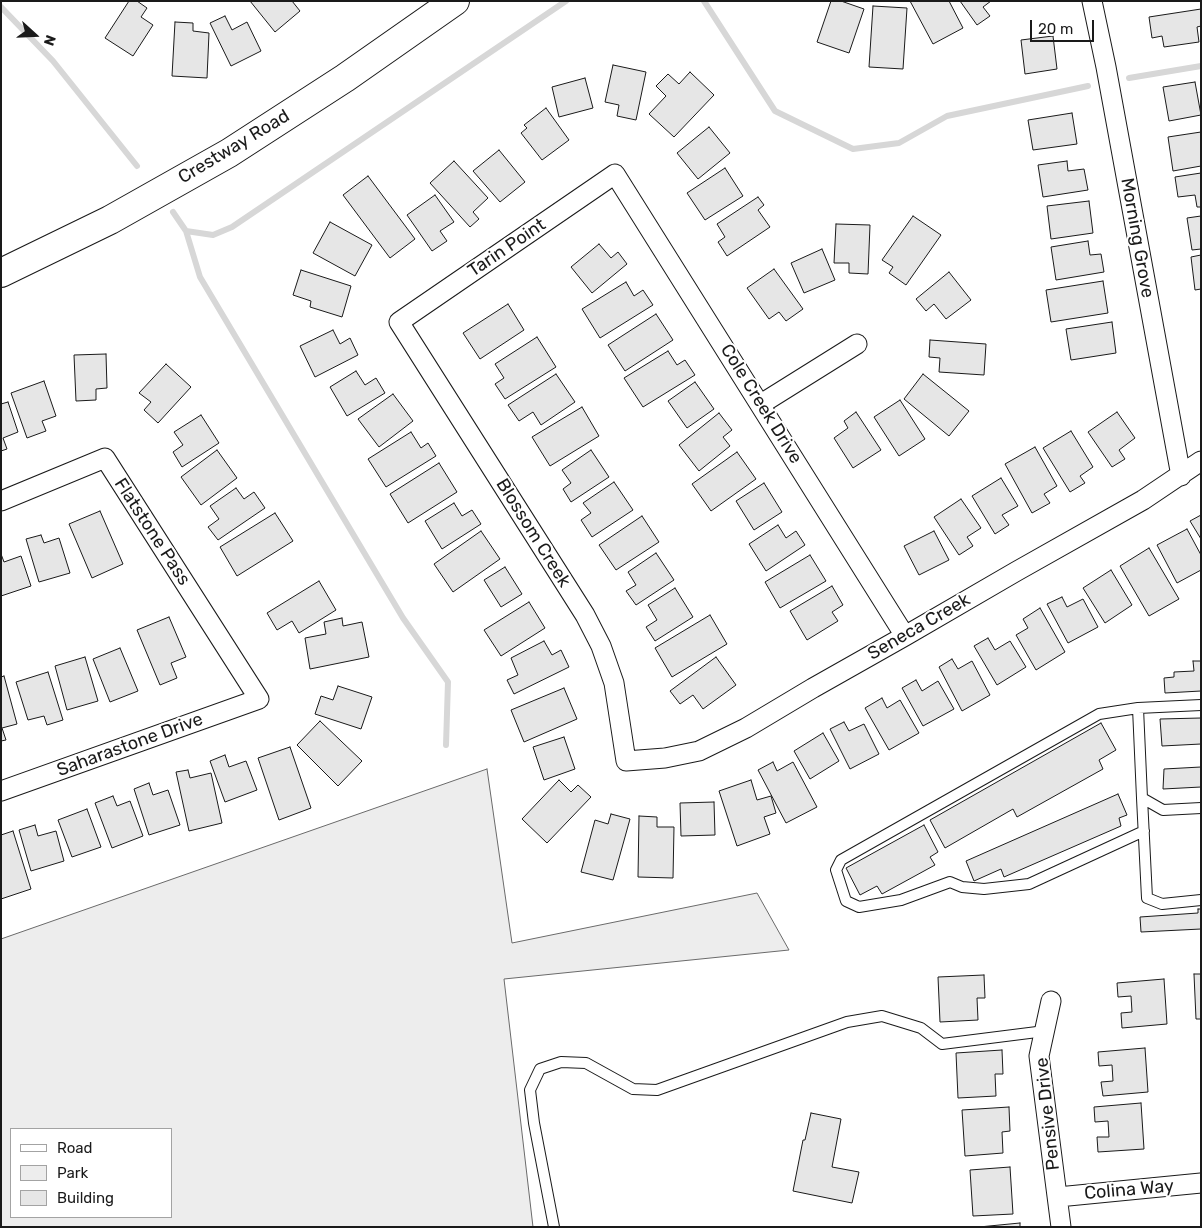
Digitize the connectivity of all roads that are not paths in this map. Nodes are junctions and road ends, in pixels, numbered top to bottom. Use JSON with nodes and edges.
{"nodes":[{"id":1,"x":455,"y":1,"type":"edge"},
{"id":2,"x":1092,"y":1,"type":"edge"},
{"id":3,"x":615,"y":174,"type":"joint"},
{"id":4,"x":1,"y":273,"type":"edge"},
{"id":5,"x":399,"y":322,"type":"joint"},
{"id":6,"x":857,"y":344,"type":"dead end"},
{"id":7,"x":761,"y":404,"type":"junction"},
{"id":8,"x":1201,"y":461,"type":"edge"},
{"id":9,"x":1181,"y":476,"type":"junction"},
{"id":10,"x":1,"y":500,"type":"edge"},
{"id":11,"x":905,"y":636,"type":"junction"},
{"id":12,"x":259,"y":699,"type":"joint"},
{"id":13,"x":1201,"y":705,"type":"edge"},
{"id":14,"x":1138,"y":708,"type":"junction"},
{"id":15,"x":626,"y":761,"type":"joint"},
{"id":16,"x":1,"y":791,"type":"edge"},
{"id":17,"x":1142,"y":798,"type":"junction"},
{"id":18,"x":1201,"y":808,"type":"edge"},
{"id":19,"x":1144,"y":831,"type":"junction"},
{"id":20,"x":1201,"y":900,"type":"edge"},
{"id":21,"x":1051,"y":1001,"type":"dead end"},
{"id":22,"x":1045,"y":1031,"type":"junction"},
{"id":23,"x":1201,"y":1183,"type":"edge"},
{"id":24,"x":1058,"y":1197,"type":"junction"},
{"id":25,"x":554,"y":1227,"type":"edge"},
{"id":26,"x":1061,"y":1227,"type":"edge"}],
"edges":[{"from":1,"to":4,"type":"street","name":"Crestway Road"},
{"from":2,"to":9,"type":"street","name":"Morning Grove"},
{"from":3,"to":5,"type":"street","name":"Tarin Point"},
{"from":3,"to":7,"type":"street","name":"Cole Creek Drive"},
{"from":5,"to":15,"type":"street","name":"Blossom Creek"},
{"from":6,"to":7,"type":"street"},
{"from":7,"to":11,"type":"street","name":"Cole Creek Drive"},
{"from":8,"to":9,"type":"street","name":"Seneca Creek"},
{"from":9,"to":11,"type":"street","name":"Seneca Creek"},
{"from":10,"to":12,"type":"street","name":"Flatstone Pass"},
{"from":11,"to":15,"type":"street","name":"Seneca Creek"},
{"from":12,"to":16,"type":"street","name":"Saharastone Drive"},
{"from":13,"to":14,"type":"lane"},
{"from":14,"to":17,"type":"lane"},
{"from":14,"to":19,"type":"lane"},
{"from":17,"to":18,"type":"lane"},
{"from":17,"to":19,"type":"lane"},
{"from":19,"to":20,"type":"lane"},
{"from":21,"to":22,"type":"street","name":"Pensive Drive"},
{"from":22,"to":24,"type":"street","name":"Pensive Drive"},
{"from":22,"to":25,"type":"lane"},
{"from":23,"to":24,"type":"street","name":"Colina Way"},
{"from":24,"to":26,"type":"street","name":"Pensive Drive"}]}
